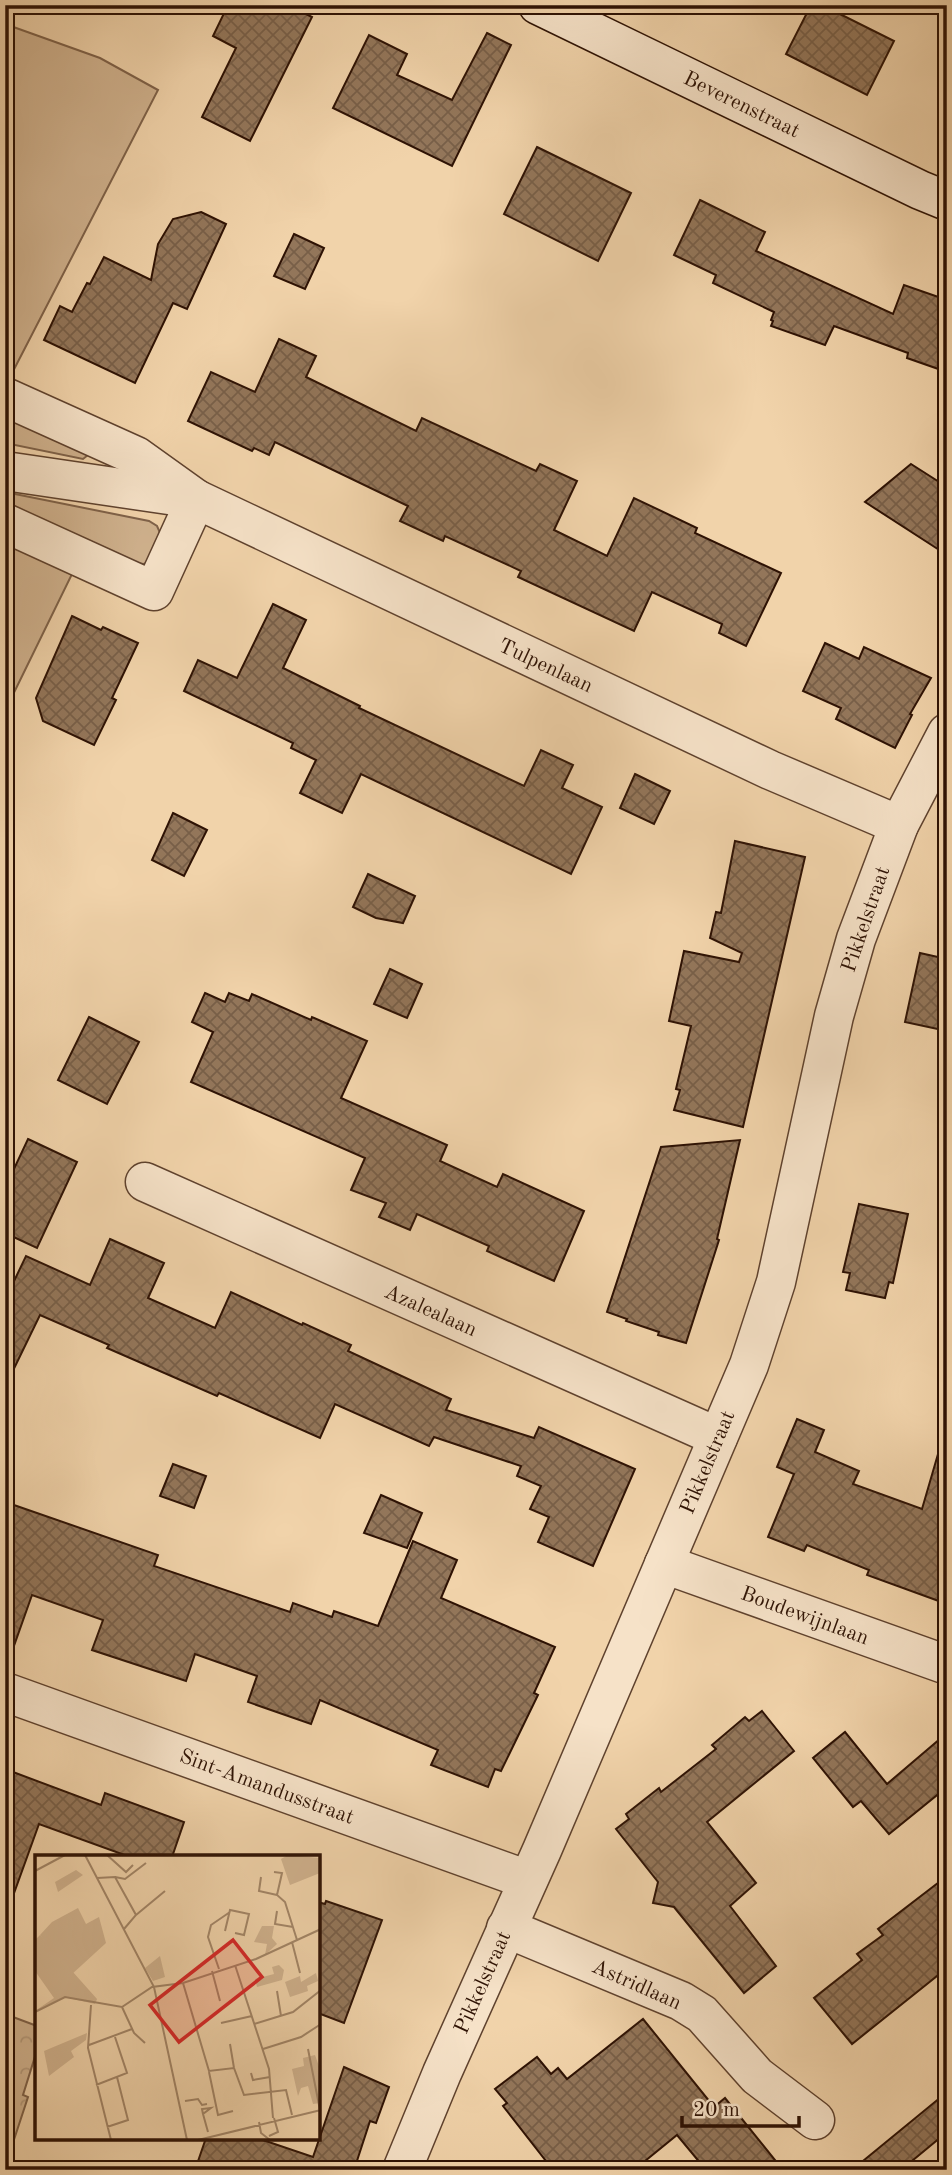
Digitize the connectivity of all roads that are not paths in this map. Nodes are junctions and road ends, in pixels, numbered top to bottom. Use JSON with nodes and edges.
{"nodes":[{"id":1,"x":538,"y":5,"type":"edge"},
{"id":2,"x":947,"y":201,"type":"edge"},
{"id":3,"x":5,"y":397,"type":"edge"},
{"id":4,"x":5,"y":471,"type":"edge"},
{"id":5,"x":196,"y":499,"type":"junction"},
{"id":6,"x":5,"y":523,"type":"edge"},
{"id":7,"x":947,"y":733,"type":"edge"},
{"id":8,"x":899,"y":825,"type":"junction"},
{"id":9,"x":145,"y":1182,"type":"dead end"},
{"id":10,"x":718,"y":1437,"type":"junction"},
{"id":11,"x":664,"y":1564,"type":"junction"},
{"id":12,"x":947,"y":1665,"type":"edge"},
{"id":13,"x":5,"y":1692,"type":"edge"},
{"id":14,"x":528,"y":1880,"type":"junction"},
{"id":15,"x":506,"y":1928,"type":"junction"},
{"id":16,"x":815,"y":2120,"type":"dead end"},
{"id":17,"x":402,"y":2170,"type":"edge"}],
"edges":[{"from":1,"to":2,"type":"street","name":"Beverenstraat"},
{"from":3,"to":5,"type":"street","name":"Tulpenlaan"},
{"from":4,"to":5,"type":"street","name":"Tulpenlaan"},
{"from":5,"to":6,"type":"street"},
{"from":5,"to":8,"type":"street","name":"Tulpenlaan"},
{"from":7,"to":8,"type":"street","name":"Pikkelstraat"},
{"from":8,"to":10,"type":"street","name":"Pikkelstraat"},
{"from":9,"to":10,"type":"street","name":"Azalealaan"},
{"from":10,"to":11,"type":"street","name":"Pikkelstraat"},
{"from":11,"to":12,"type":"street","name":"Boudewijnlaan"},
{"from":11,"to":14,"type":"street","name":"Pikkelstraat"},
{"from":13,"to":14,"type":"street","name":"Sint-Amandusstraat"},
{"from":14,"to":15,"type":"street","name":"Pikkelstraat"},
{"from":15,"to":16,"type":"street","name":"Astridlaan"},
{"from":15,"to":17,"type":"street","name":"Pikkelstraat"}]}
